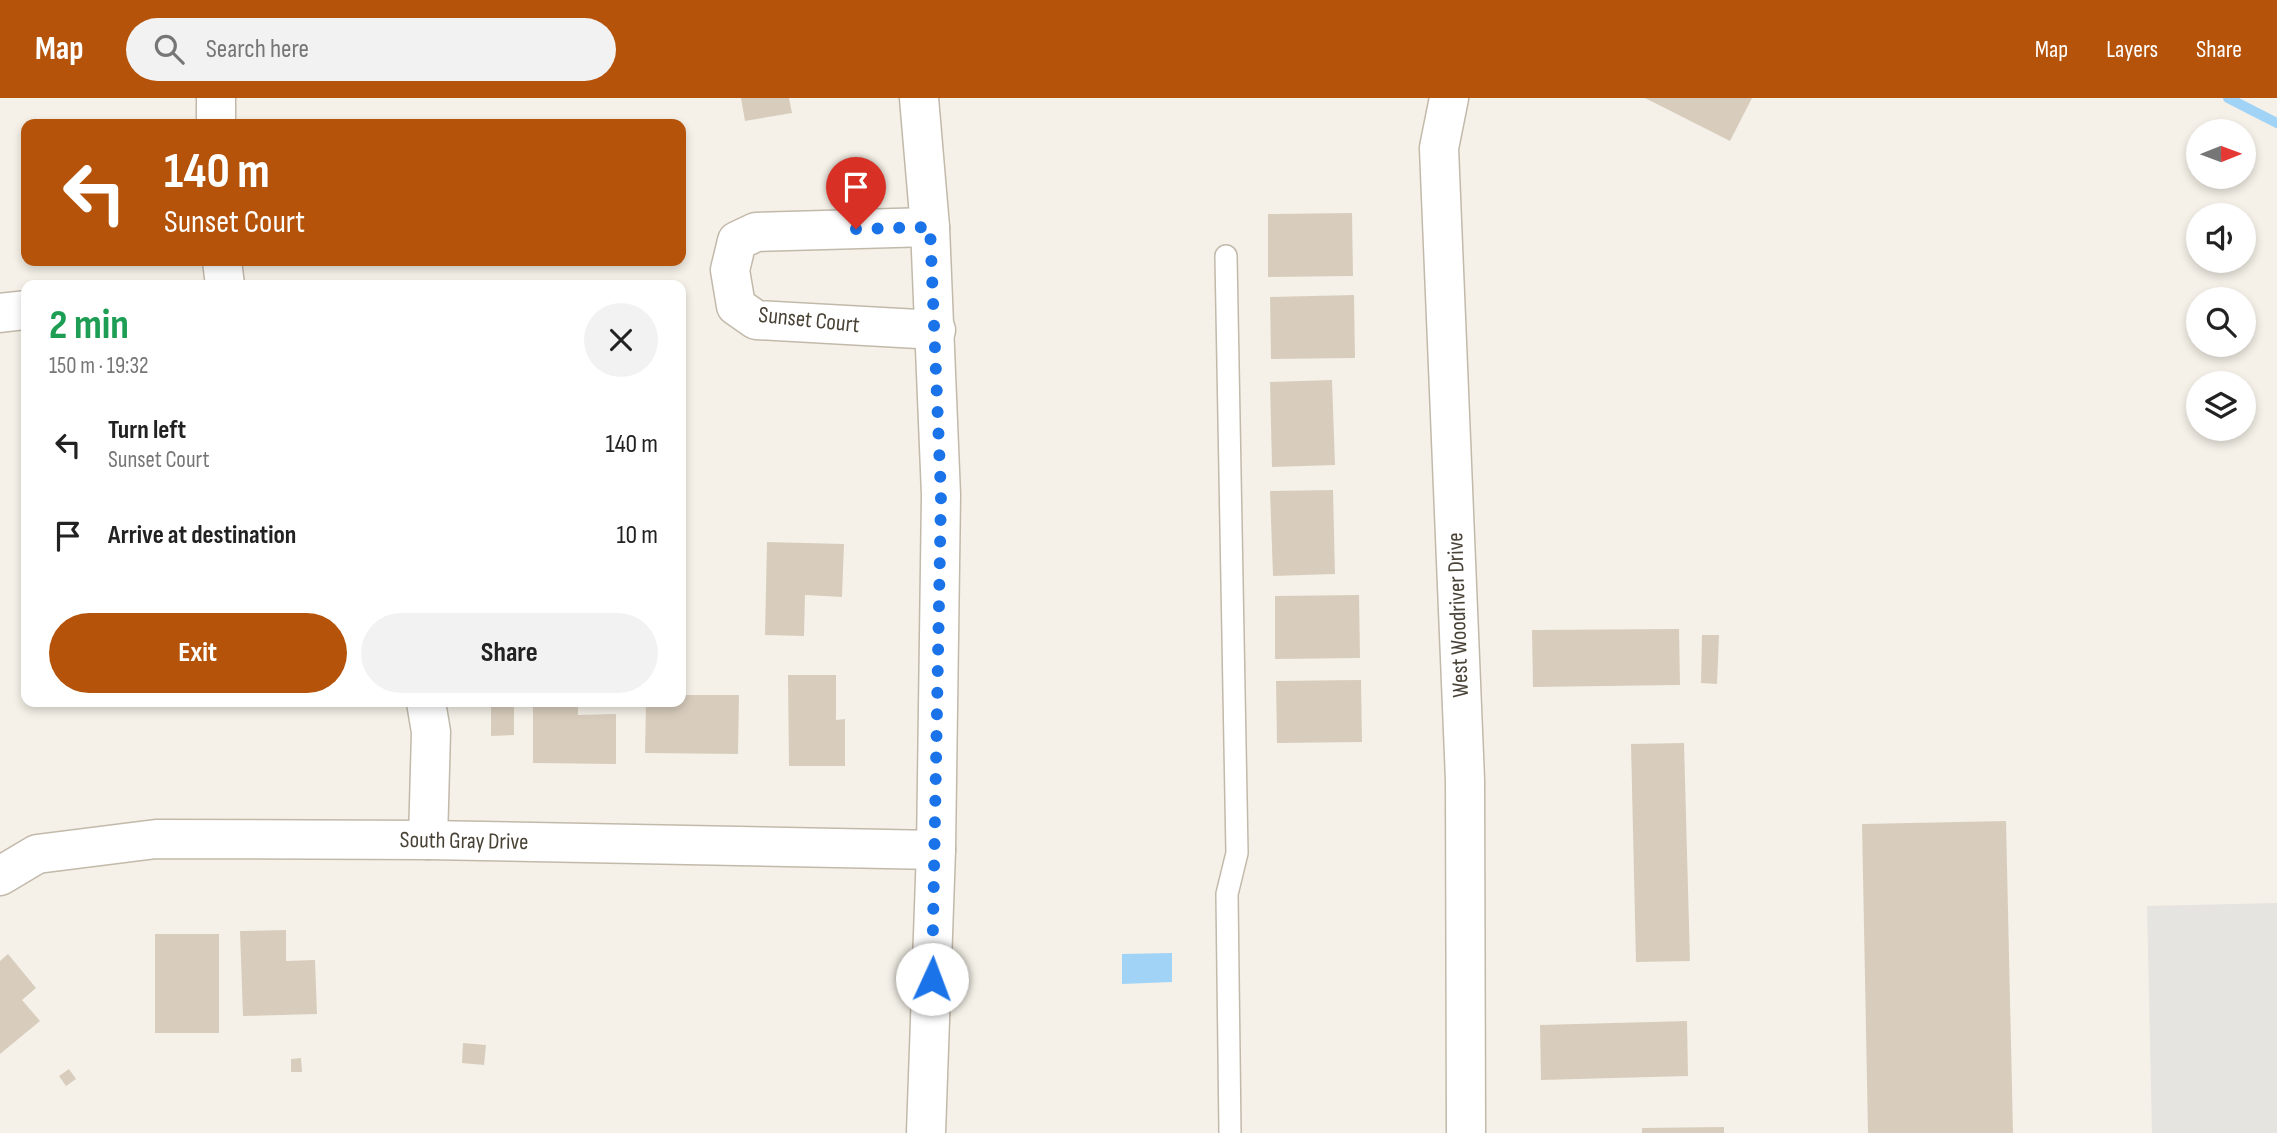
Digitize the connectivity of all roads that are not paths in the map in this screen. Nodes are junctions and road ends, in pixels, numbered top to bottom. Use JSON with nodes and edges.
{"nodes":[{"id":1,"x":216,"y":98,"type":"edge"},
{"id":2,"x":919,"y":98,"type":"edge"},
{"id":3,"x":1449,"y":98,"type":"edge"},
{"id":4,"x":216,"y":119,"type":"edge"},
{"id":5,"x":930,"y":227,"type":"junction"},
{"id":6,"x":1226,"y":256,"type":"dead end"},
{"id":7,"x":21,"y":311,"type":"edge"},
{"id":8,"x":0,"y":313,"type":"edge"},
{"id":9,"x":936,"y":330,"type":"junction"},
{"id":10,"x":427,"y":707,"type":"edge"},
{"id":11,"x":428,"y":841,"type":"junction"},
{"id":12,"x":936,"y":850,"type":"junction"},
{"id":13,"x":0,"y":876,"type":"edge"},
{"id":14,"x":926,"y":1133,"type":"edge"},
{"id":15,"x":1230,"y":1133,"type":"edge"},
{"id":16,"x":1466,"y":1133,"type":"edge"}],
"edges":[{"from":1,"to":4,"type":"street"},
{"from":2,"to":5,"type":"street"},
{"from":3,"to":16,"type":"street","name":"West Woodriver Drive"},
{"from":5,"to":9,"type":"street"},
{"from":5,"to":9,"type":"street","name":"Sunset Court"},
{"from":6,"to":15,"type":"lane"},
{"from":7,"to":8,"type":"street"},
{"from":9,"to":12,"type":"street"},
{"from":10,"to":11,"type":"street"},
{"from":11,"to":12,"type":"street","name":"South Gray Drive"},
{"from":11,"to":13,"type":"street","name":"South Gray Drive"},
{"from":12,"to":14,"type":"street"}]}
